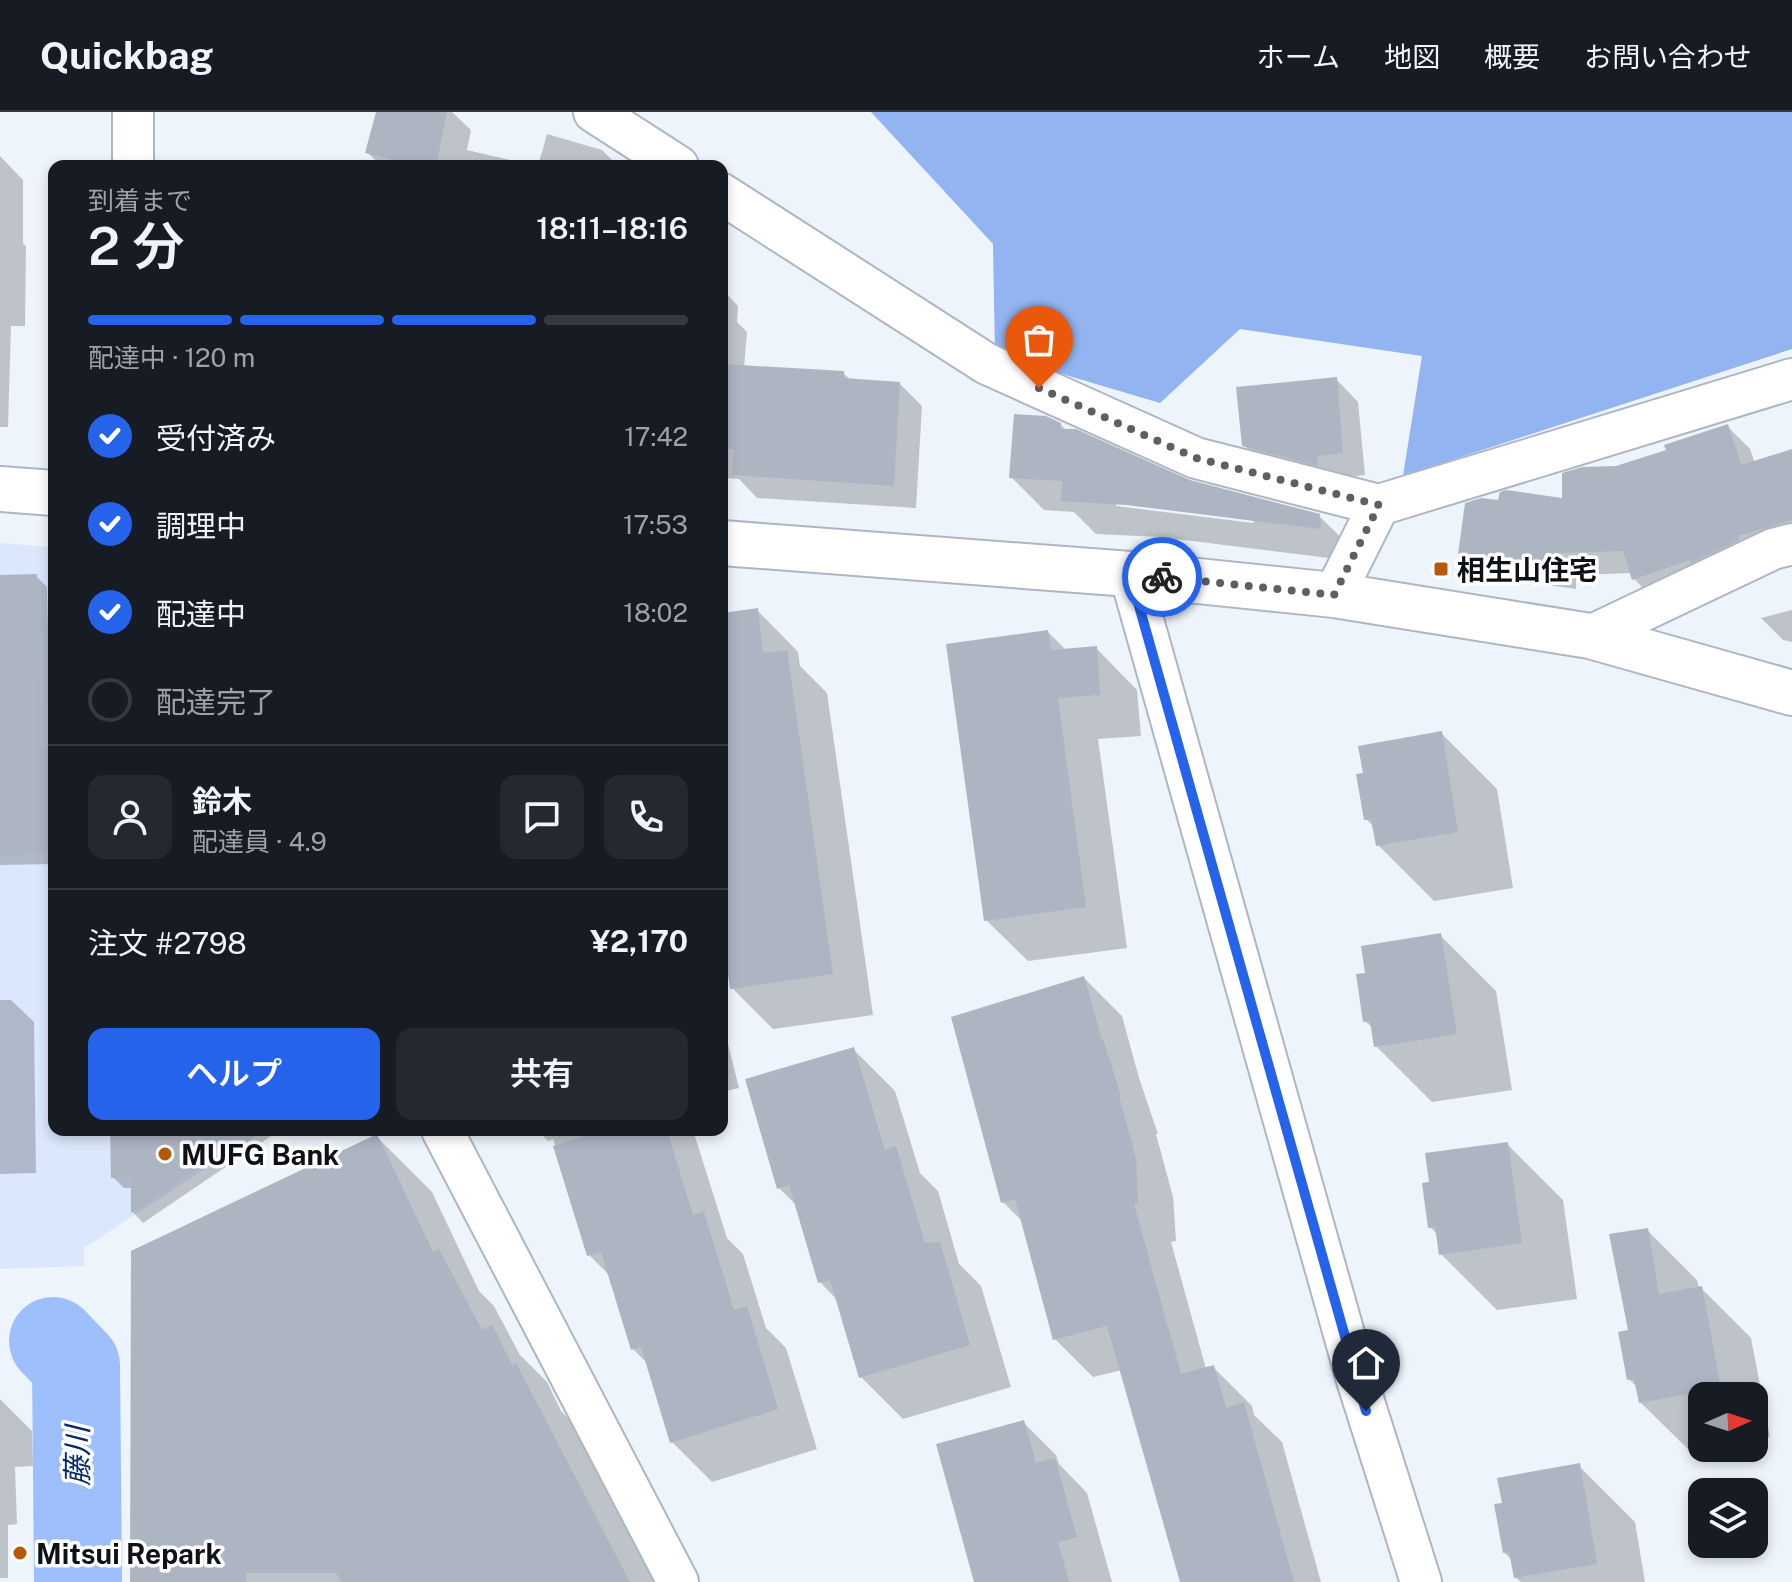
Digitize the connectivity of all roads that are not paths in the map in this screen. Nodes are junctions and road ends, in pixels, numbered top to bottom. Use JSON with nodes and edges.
{"nodes":[{"id":1,"x":133,"y":112,"type":"edge"},
{"id":2,"x":594,"y":112,"type":"edge"},
{"id":3,"x":133,"y":160,"type":"edge"},
{"id":4,"x":669,"y":160,"type":"edge"},
{"id":5,"x":728,"y":198,"type":"edge"},
{"id":6,"x":1792,"y":379,"type":"edge"},
{"id":7,"x":0,"y":489,"type":"edge"},
{"id":8,"x":48,"y":493,"type":"edge"},
{"id":9,"x":1379,"y":505,"type":"junction"},
{"id":10,"x":728,"y":543,"type":"edge"},
{"id":11,"x":1792,"y":544,"type":"edge"},
{"id":12,"x":1130,"y":574,"type":"junction"},
{"id":13,"x":1334,"y":595,"type":"junction"},
{"id":14,"x":1590,"y":636,"type":"junction"},
{"id":15,"x":1792,"y":693,"type":"edge"},
{"id":16,"x":445,"y":1136,"type":"edge"},
{"id":17,"x":678,"y":1582,"type":"edge"},
{"id":18,"x":1421,"y":1582,"type":"edge"}],
"edges":[{"from":1,"to":3,"type":"street"},
{"from":2,"to":4,"type":"street"},
{"from":5,"to":9,"type":"street"},
{"from":6,"to":9,"type":"street"},
{"from":7,"to":8,"type":"street"},
{"from":9,"to":13,"type":"street"},
{"from":10,"to":12,"type":"street"},
{"from":11,"to":14,"type":"street"},
{"from":12,"to":13,"type":"street"},
{"from":12,"to":18,"type":"street"},
{"from":13,"to":14,"type":"street"},
{"from":14,"to":15,"type":"street"},
{"from":16,"to":17,"type":"street"}]}
